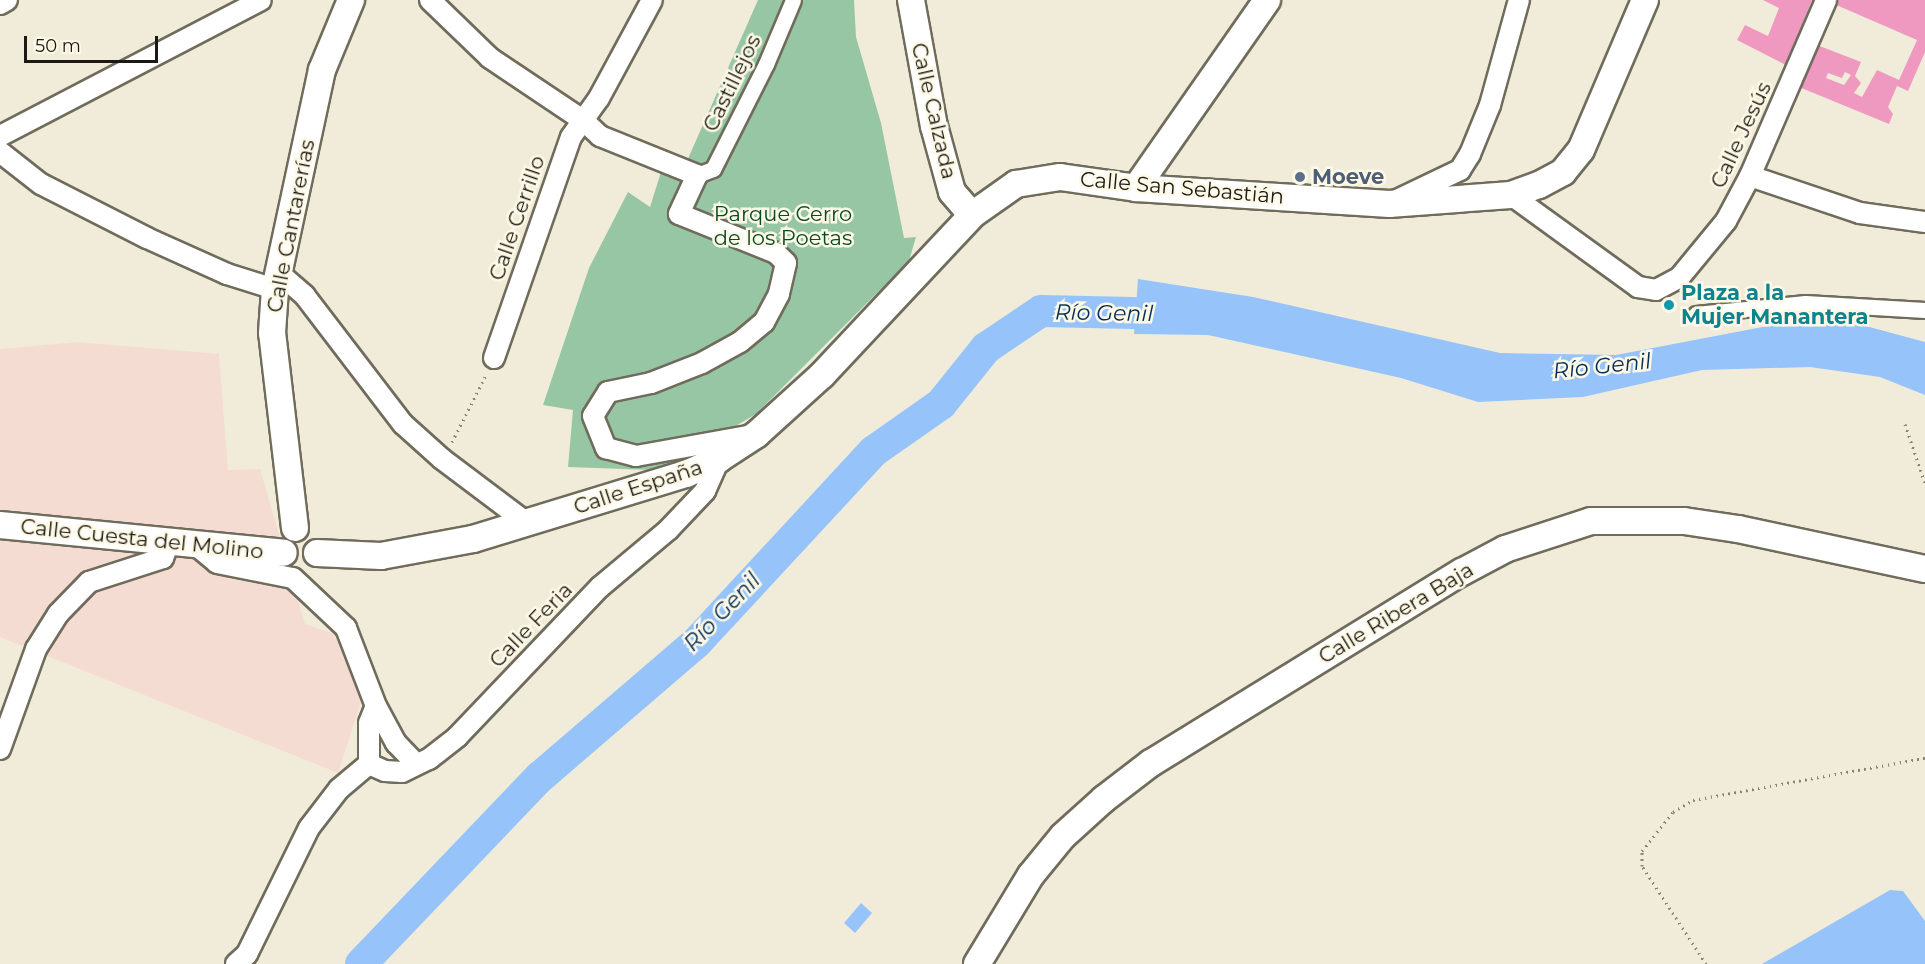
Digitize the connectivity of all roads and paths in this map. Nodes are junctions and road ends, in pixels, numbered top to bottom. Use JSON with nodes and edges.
{"nodes":[{"id":1,"x":7,"y":0,"type":"edge"},
{"id":2,"x":261,"y":0,"type":"edge"},
{"id":3,"x":351,"y":0,"type":"edge"},
{"id":4,"x":430,"y":0,"type":"edge"},
{"id":5,"x":651,"y":0,"type":"edge"},
{"id":6,"x":793,"y":0,"type":"edge"},
{"id":7,"x":911,"y":0,"type":"edge"},
{"id":8,"x":1267,"y":0,"type":"edge"},
{"id":9,"x":1519,"y":0,"type":"edge"},
{"id":10,"x":1645,"y":0,"type":"edge"},
{"id":11,"x":1826,"y":0,"type":"edge"},
{"id":12,"x":0,"y":4,"type":"edge"},
{"id":13,"x":584,"y":121,"type":"junction"},
{"id":14,"x":0,"y":136,"type":"edge"},
{"id":15,"x":0,"y":152,"type":"edge"},
{"id":16,"x":697,"y":175,"type":"junction"},
{"id":17,"x":1750,"y":177,"type":"junction"},
{"id":18,"x":1136,"y":188,"type":"junction"},
{"id":19,"x":1511,"y":195,"type":"junction"},
{"id":20,"x":1389,"y":204,"type":"junction"},
{"id":21,"x":972,"y":215,"type":"junction"},
{"id":22,"x":1925,"y":222,"type":"edge"},
{"id":23,"x":277,"y":281,"type":"junction"},
{"id":24,"x":1925,"y":310,"type":"edge"},
{"id":25,"x":1696,"y":314,"type":"dead end"},
{"id":26,"x":494,"y":358,"type":"joint"},
{"id":27,"x":1905,"y":424,"type":"dead end"},
{"id":28,"x":757,"y":434,"type":"junction"},
{"id":29,"x":442,"y":459,"type":"junction"},
{"id":30,"x":719,"y":459,"type":"junction"},
{"id":31,"x":1925,"y":483,"type":"edge"},
{"id":32,"x":527,"y":523,"type":"junction"},
{"id":33,"x":0,"y":525,"type":"edge"},
{"id":34,"x":295,"y":528,"type":"junction"},
{"id":35,"x":169,"y":543,"type":"junction"},
{"id":36,"x":197,"y":546,"type":"junction"},
{"id":37,"x":284,"y":553,"type":"junction"},
{"id":38,"x":317,"y":553,"type":"junction"},
{"id":39,"x":1925,"y":569,"type":"edge"},
{"id":40,"x":376,"y":706,"type":"junction"},
{"id":41,"x":0,"y":749,"type":"edge"},
{"id":42,"x":1925,"y":758,"type":"edge"},
{"id":43,"x":415,"y":763,"type":"junction"},
{"id":44,"x":369,"y":764,"type":"junction"},
{"id":45,"x":236,"y":964,"type":"edge"},
{"id":46,"x":977,"y":964,"type":"edge"},
{"id":47,"x":1706,"y":964,"type":"edge"}],
"edges":[{"from":1,"to":12,"type":"street"},
{"from":2,"to":14,"type":"street"},
{"from":3,"to":23,"type":"street","name":"Calle Cantarerías"},
{"from":4,"to":13,"type":"street"},
{"from":5,"to":13,"type":"street","name":"Calle Cerrillo"},
{"from":6,"to":16,"type":"street","name":"Castillejos"},
{"from":7,"to":21,"type":"street","name":"Calle Calzada"},
{"from":8,"to":18,"type":"street"},
{"from":9,"to":20,"type":"street"},
{"from":10,"to":19,"type":"street","name":"Calle San Sebastián"},
{"from":11,"to":17,"type":"street","name":"Calle Jesús"},
{"from":13,"to":16,"type":"street"},
{"from":13,"to":26,"type":"street","name":"Calle Cerrillo"},
{"from":15,"to":23,"type":"street"},
{"from":16,"to":28,"type":"street"},
{"from":17,"to":19,"type":"street","name":"Calle Jesús"},
{"from":17,"to":22,"type":"street"},
{"from":18,"to":20,"type":"street","name":"Calle San Sebastián"},
{"from":18,"to":21,"type":"street","name":"Calle San Sebastián"},
{"from":19,"to":20,"type":"street","name":"Calle San Sebastián"},
{"from":21,"to":28,"type":"street","name":"Calle España"},
{"from":23,"to":29,"type":"street"},
{"from":23,"to":34,"type":"street","name":"Calle Cantarerías"},
{"from":24,"to":25,"type":"street"},
{"from":26,"to":29,"type":"path"},
{"from":27,"to":31,"type":"path"},
{"from":28,"to":30,"type":"street","name":"Calle España"},
{"from":29,"to":32,"type":"street"},
{"from":30,"to":32,"type":"street","name":"Calle España"},
{"from":30,"to":43,"type":"street","name":"Calle Feria"},
{"from":32,"to":38,"type":"street","name":"Calle España"},
{"from":33,"to":35,"type":"street","name":"Calle Cuesta del Molino"},
{"from":34,"to":37,"type":"street"},
{"from":34,"to":38,"type":"street"},
{"from":35,"to":36,"type":"street","name":"Calle Cuesta del Molino"},
{"from":35,"to":41,"type":"street"},
{"from":36,"to":37,"type":"street","name":"Calle Cuesta del Molino"},
{"from":36,"to":40,"type":"street"},
{"from":37,"to":38,"type":"street"},
{"from":39,"to":46,"type":"street","name":"Calle Ribera Baja"},
{"from":40,"to":43,"type":"street"},
{"from":40,"to":44,"type":"street"},
{"from":42,"to":47,"type":"path"},
{"from":43,"to":44,"type":"street","name":"Calle Feria"},
{"from":44,"to":45,"type":"street"}]}
